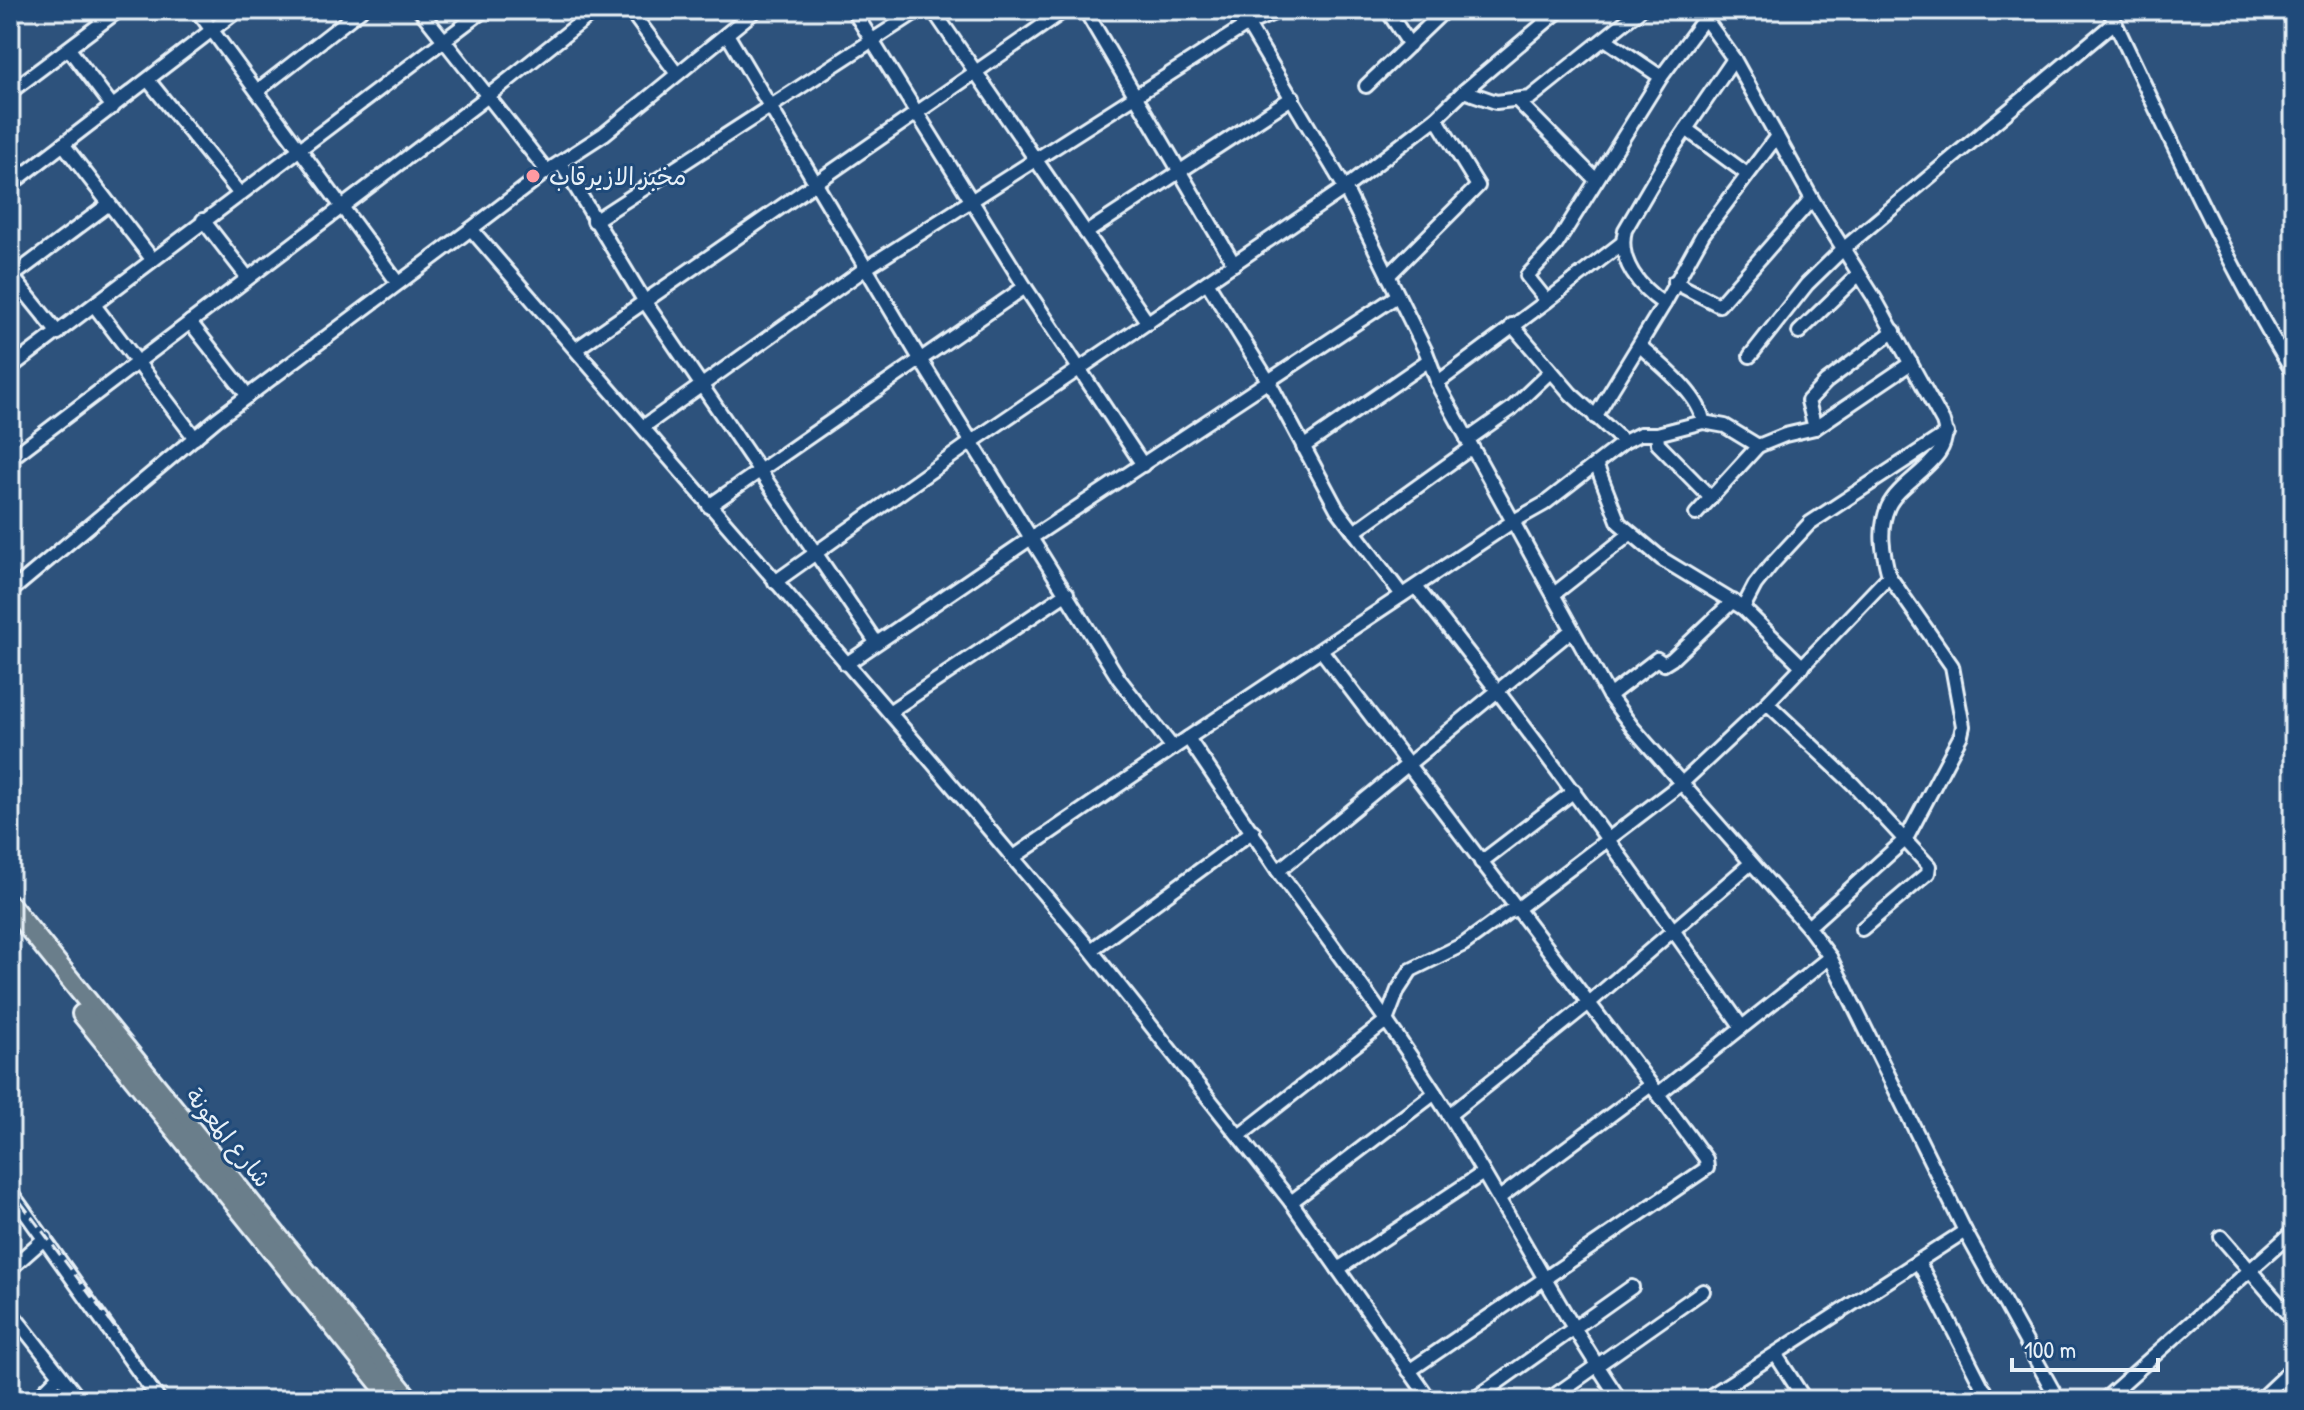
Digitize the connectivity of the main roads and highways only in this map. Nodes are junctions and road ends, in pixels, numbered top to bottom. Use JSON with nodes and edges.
{"nodes":[{"id":1,"x":10,"y":905,"type":"edge"},
{"id":2,"x":10,"y":925,"type":"edge"},
{"id":3,"x":393,"y":1400,"type":"edge"},
{"id":4,"x":410,"y":1400,"type":"edge"}],
"edges":[{"from":1,"to":4,"type":"highway","name":"شارع المعونة"},
{"from":2,"to":3,"type":"highway","name":"شارع المعونة"}]}
